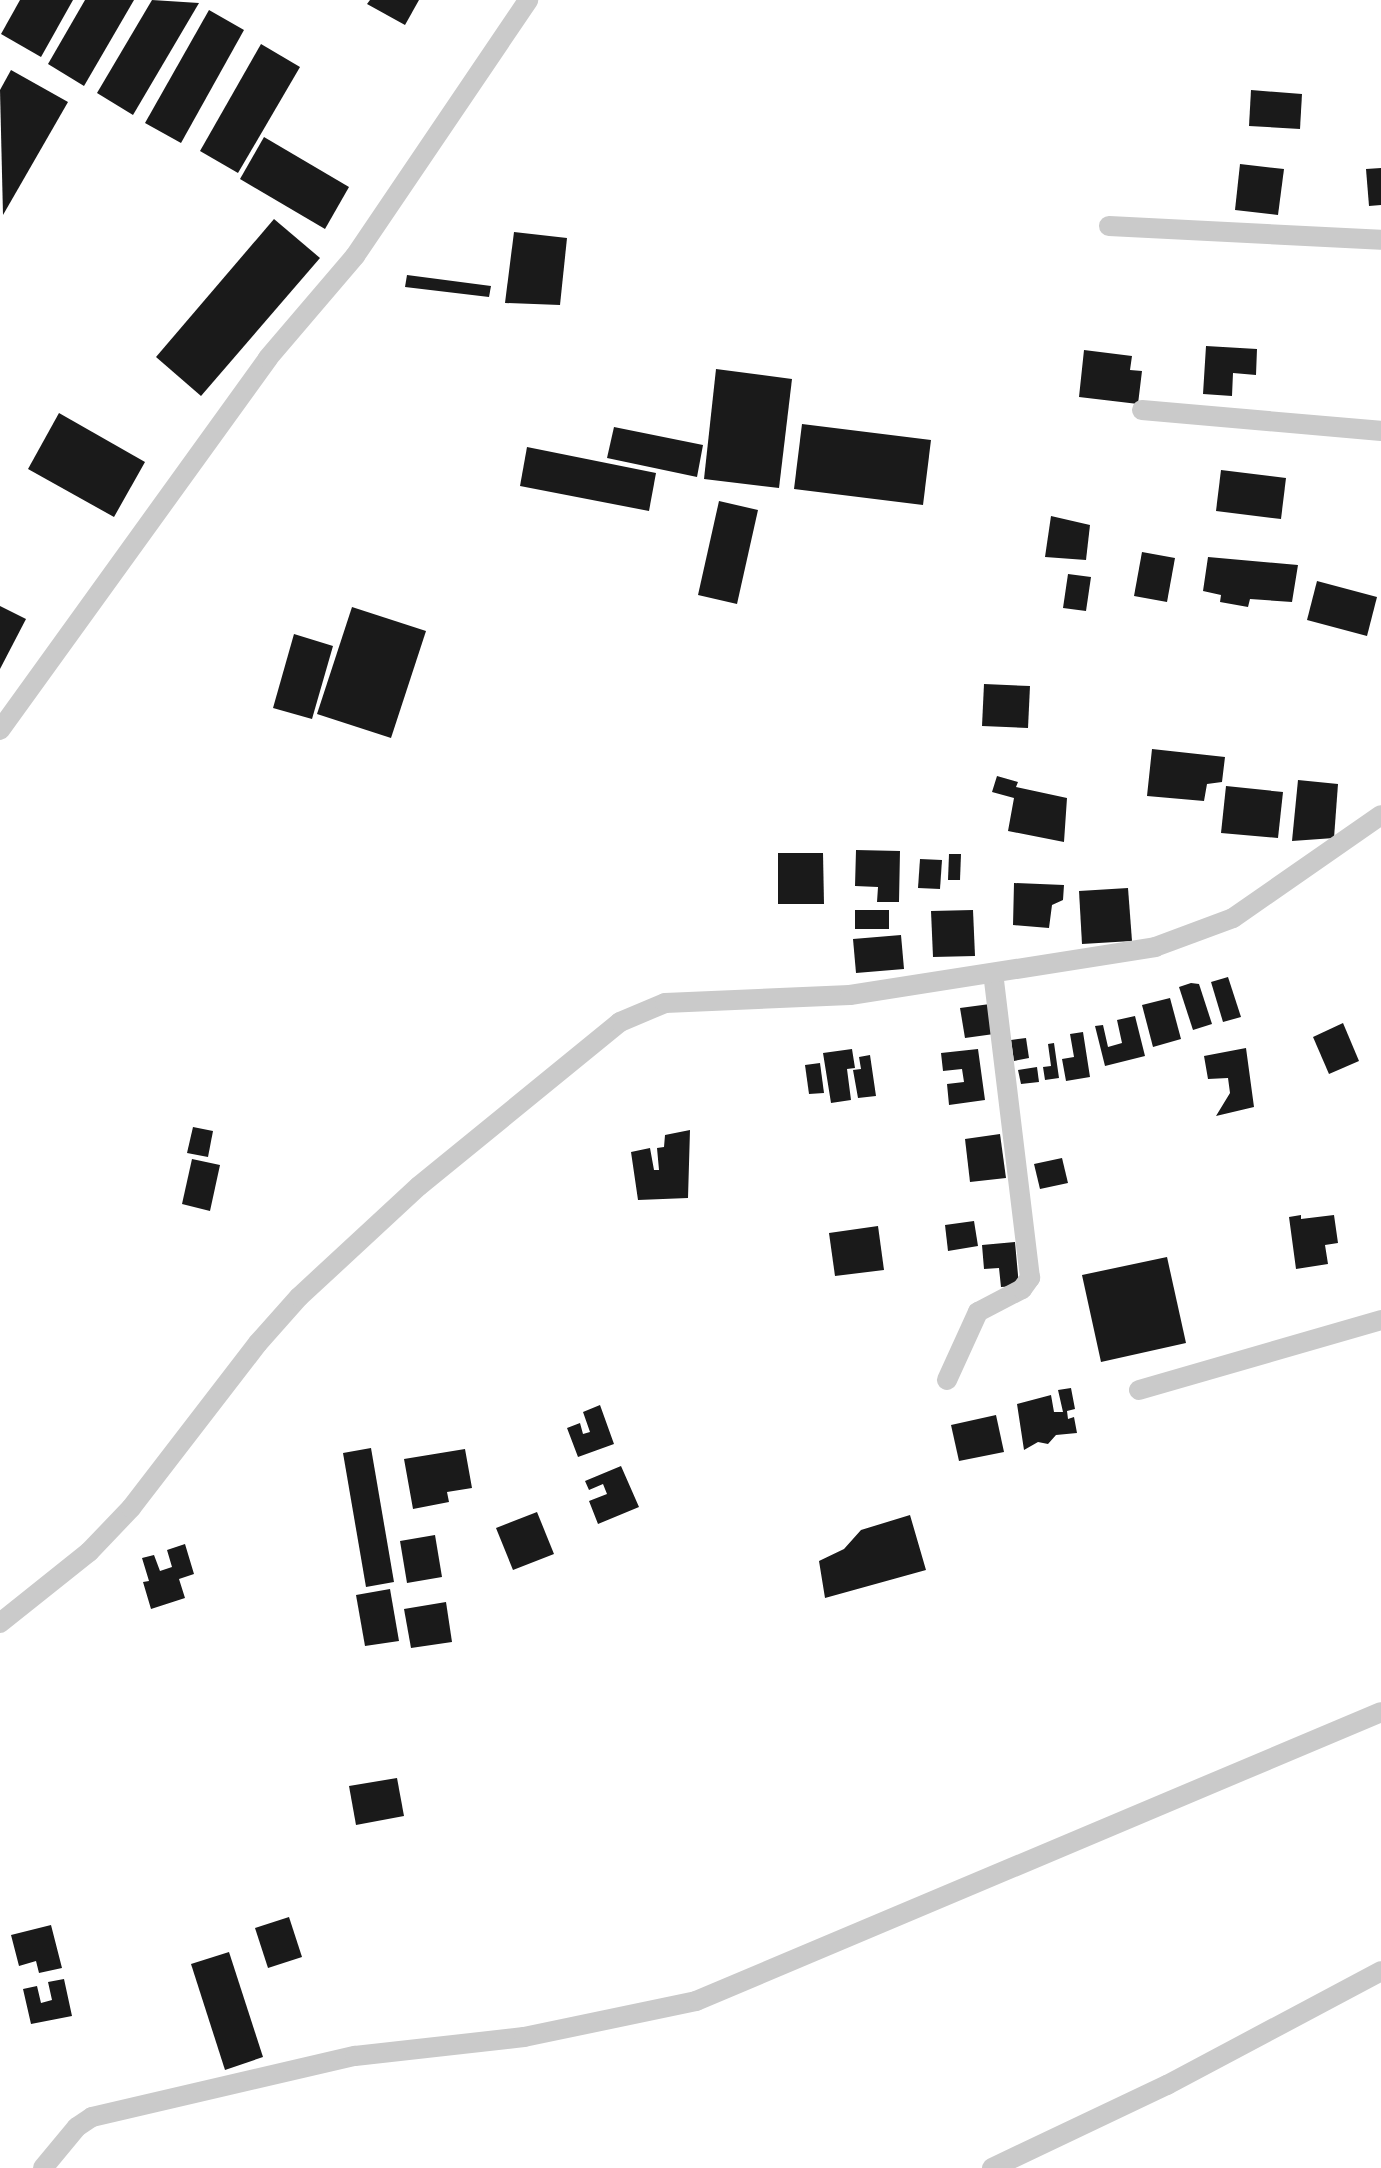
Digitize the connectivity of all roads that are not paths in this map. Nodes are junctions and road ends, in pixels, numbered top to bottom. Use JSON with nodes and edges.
{"nodes":[{"id":1,"x":528,"y":0,"type":"edge"},
{"id":2,"x":1109,"y":226,"type":"dead end"},
{"id":3,"x":1381,"y":240,"type":"edge"},
{"id":4,"x":1142,"y":410,"type":"dead end"},
{"id":5,"x":1381,"y":431,"type":"edge"},
{"id":6,"x":0,"y":730,"type":"edge"},
{"id":7,"x":1381,"y":815,"type":"edge"},
{"id":8,"x":993,"y":974,"type":"junction"},
{"id":9,"x":1381,"y":1320,"type":"edge"},
{"id":10,"x":947,"y":1380,"type":"dead end"},
{"id":11,"x":1140,"y":1390,"type":"dead end"},
{"id":12,"x":0,"y":1623,"type":"edge"},
{"id":13,"x":1381,"y":1712,"type":"edge"},
{"id":14,"x":1381,"y":1971,"type":"edge"},
{"id":15,"x":43,"y":2168,"type":"edge"},
{"id":16,"x":992,"y":2168,"type":"edge"}],
"edges":[{"from":1,"to":6,"type":"street"},
{"from":2,"to":3,"type":"street"},
{"from":4,"to":5,"type":"street"},
{"from":7,"to":8,"type":"street"},
{"from":8,"to":10,"type":"street"},
{"from":8,"to":12,"type":"street"},
{"from":9,"to":11,"type":"street"},
{"from":13,"to":15,"type":"street"},
{"from":14,"to":16,"type":"street"}]}
